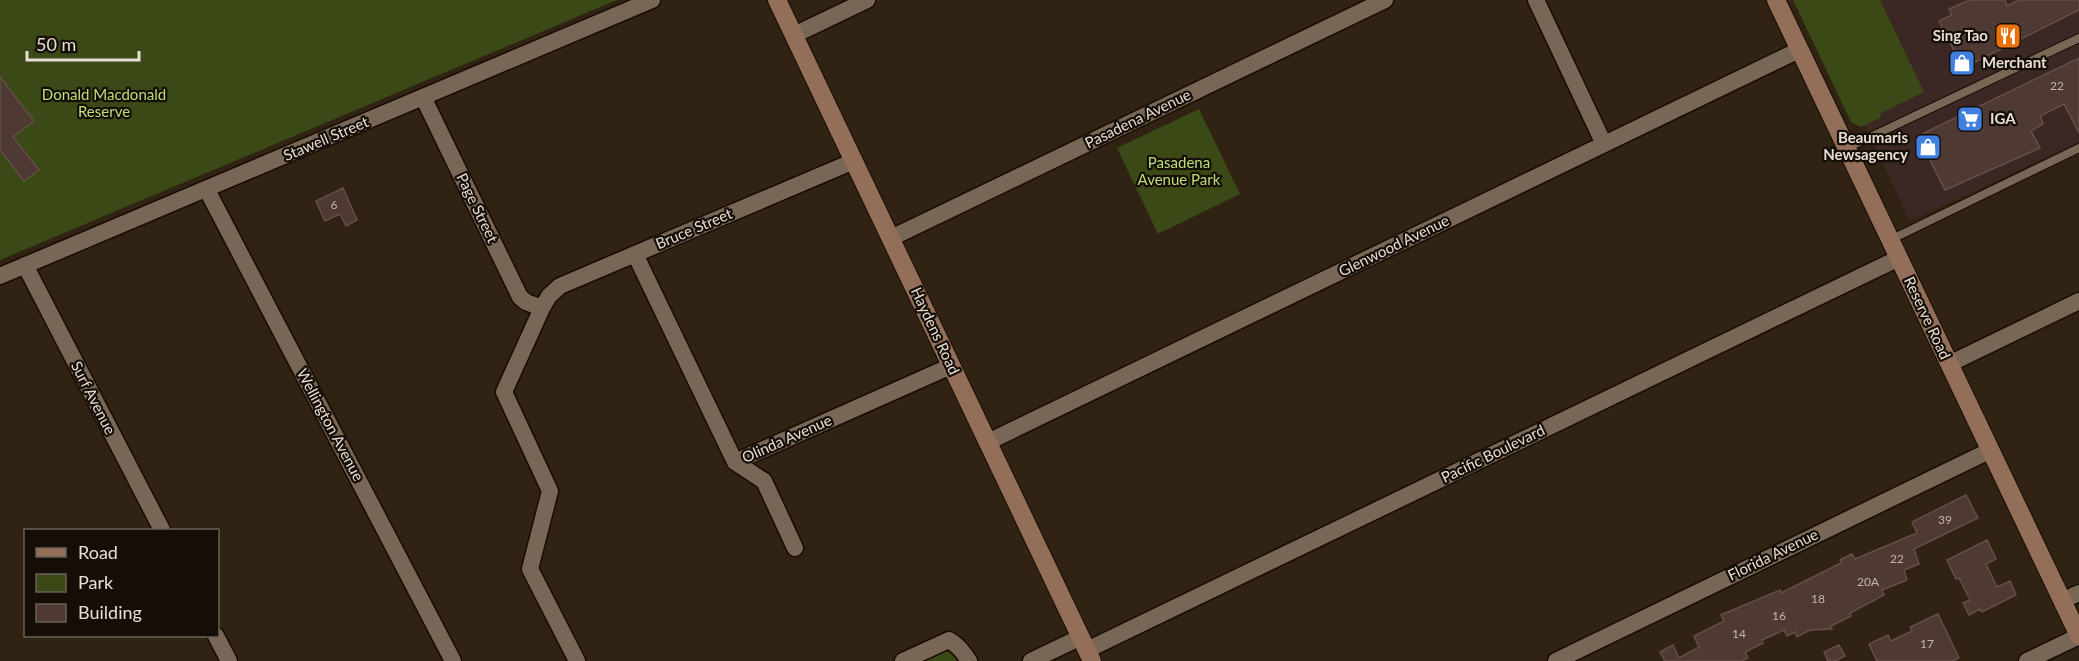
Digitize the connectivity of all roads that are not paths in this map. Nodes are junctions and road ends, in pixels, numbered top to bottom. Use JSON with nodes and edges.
{"nodes":[{"id":1,"x":652,"y":0,"type":"edge"},
{"id":2,"x":777,"y":0,"type":"edge"},
{"id":3,"x":867,"y":0,"type":"edge"},
{"id":4,"x":1385,"y":0,"type":"edge"},
{"id":5,"x":1536,"y":0,"type":"edge"},
{"id":6,"x":1776,"y":0,"type":"edge"},
{"id":7,"x":794,"y":35,"type":"junction"},
{"id":8,"x":2079,"y":38,"type":"edge"},
{"id":9,"x":1799,"y":50,"type":"junction"},
{"id":10,"x":423,"y":97,"type":"junction"},
{"id":11,"x":1604,"y":144,"type":"junction"},
{"id":12,"x":1846,"y":148,"type":"junction"},
{"id":13,"x":2079,"y":148,"type":"edge"},
{"id":14,"x":854,"y":161,"type":"junction"},
{"id":15,"x":207,"y":190,"type":"junction"},
{"id":16,"x":891,"y":238,"type":"junction"},
{"id":17,"x":1890,"y":240,"type":"junction"},
{"id":18,"x":635,"y":254,"type":"junction"},
{"id":19,"x":1899,"y":258,"type":"junction"},
{"id":20,"x":25,"y":266,"type":"junction"},
{"id":21,"x":0,"y":276,"type":"edge"},
{"id":22,"x":2079,"y":301,"type":"edge"},
{"id":23,"x":542,"y":308,"type":"junction"},
{"id":24,"x":1949,"y":364,"type":"junction"},
{"id":25,"x":951,"y":366,"type":"junction"},
{"id":26,"x":988,"y":442,"type":"junction"},
{"id":27,"x":1991,"y":450,"type":"junction"},
{"id":28,"x":735,"y":462,"type":"junction"},
{"id":29,"x":161,"y":529,"type":"edge"},
{"id":30,"x":795,"y":548,"type":"dead end"},
{"id":31,"x":2079,"y":592,"type":"edge"},
{"id":32,"x":2062,"y":601,"type":"junction"},
{"id":33,"x":2079,"y":636,"type":"edge"},
{"id":34,"x":217,"y":637,"type":"edge"},
{"id":35,"x":1087,"y":650,"type":"edge"},
{"id":36,"x":229,"y":661,"type":"edge"},
{"id":37,"x":453,"y":661,"type":"edge"},
{"id":38,"x":577,"y":661,"type":"edge"},
{"id":39,"x":903,"y":661,"type":"edge"},
{"id":40,"x":969,"y":661,"type":"edge"},
{"id":41,"x":1031,"y":661,"type":"edge"},
{"id":42,"x":1556,"y":661,"type":"edge"},
{"id":43,"x":2027,"y":661,"type":"edge"}],
"edges":[{"from":1,"to":10,"type":"street","name":"Stawell Street"},
{"from":2,"to":7,"type":"street","name":"Haydens Road"},
{"from":3,"to":7,"type":"street"},
{"from":4,"to":16,"type":"street","name":"Pasadena Avenue"},
{"from":5,"to":11,"type":"street"},
{"from":6,"to":9,"type":"street","name":"Reserve Road"},
{"from":7,"to":14,"type":"street","name":"Haydens Road"},
{"from":8,"to":12,"type":"lane"},
{"from":9,"to":11,"type":"street","name":"Glenwood Avenue"},
{"from":9,"to":12,"type":"street","name":"Reserve Road"},
{"from":10,"to":15,"type":"street","name":"Stawell Street"},
{"from":10,"to":23,"type":"street","name":"Page Street"},
{"from":11,"to":26,"type":"street","name":"Glenwood Avenue"},
{"from":12,"to":17,"type":"street","name":"Reserve Road"},
{"from":13,"to":17,"type":"lane"},
{"from":14,"to":16,"type":"street","name":"Haydens Road"},
{"from":14,"to":18,"type":"street","name":"Bruce Street"},
{"from":15,"to":20,"type":"street","name":"Stawell Street"},
{"from":15,"to":37,"type":"street","name":"Wellington Avenue"},
{"from":16,"to":25,"type":"street","name":"Haydens Road"},
{"from":17,"to":19,"type":"street","name":"Reserve Road"},
{"from":18,"to":23,"type":"street","name":"Bruce Street"},
{"from":18,"to":28,"type":"street","name":"Olinda Avenue"},
{"from":19,"to":24,"type":"street","name":"Reserve Road"},
{"from":19,"to":35,"type":"street","name":"Pacific Boulevard"},
{"from":20,"to":21,"type":"street","name":"Stawell Street"},
{"from":20,"to":29,"type":"street","name":"Surf Avenue"},
{"from":22,"to":24,"type":"street"},
{"from":23,"to":38,"type":"street","name":"Bruce Street"},
{"from":24,"to":27,"type":"street","name":"Reserve Road"},
{"from":25,"to":26,"type":"street","name":"Haydens Road"},
{"from":25,"to":28,"type":"street","name":"Olinda Avenue"},
{"from":26,"to":35,"type":"street","name":"Haydens Road"},
{"from":27,"to":32,"type":"street","name":"Reserve Road"},
{"from":27,"to":42,"type":"street","name":"Florida Avenue"},
{"from":28,"to":30,"type":"street"},
{"from":31,"to":32,"type":"street"},
{"from":32,"to":33,"type":"street","name":"Reserve Road"},
{"from":33,"to":43,"type":"street"},
{"from":34,"to":36,"type":"street"},
{"from":35,"to":41,"type":"street","name":"Pacific Boulevard"},
{"from":39,"to":40,"type":"street"}]}
